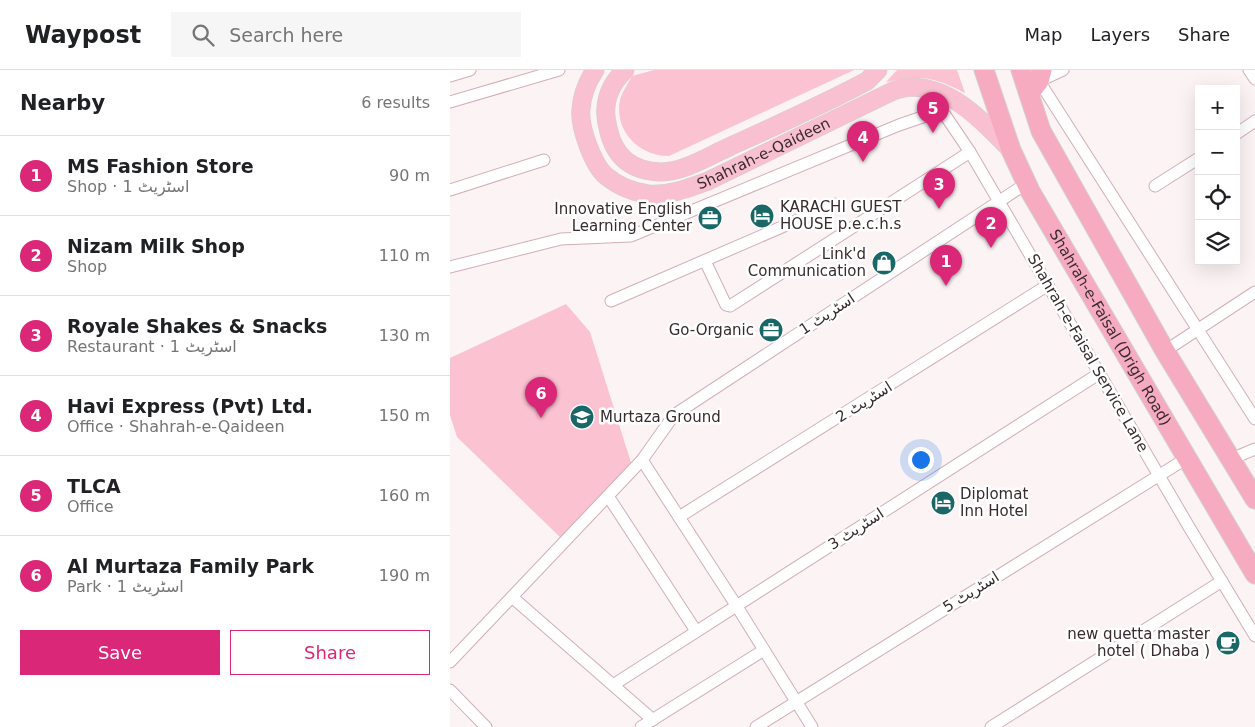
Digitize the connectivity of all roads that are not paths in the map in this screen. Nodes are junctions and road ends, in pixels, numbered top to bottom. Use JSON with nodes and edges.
{"nodes":[{"id":1,"x":470,"y":70,"type":"edge"},
{"id":2,"x":559,"y":70,"type":"edge"},
{"id":3,"x":595,"y":70,"type":"edge"},
{"id":4,"x":625,"y":70,"type":"edge"},
{"id":5,"x":878,"y":70,"type":"edge"},
{"id":6,"x":984,"y":70,"type":"edge"},
{"id":7,"x":1021,"y":70,"type":"edge"},
{"id":8,"x":1063,"y":70,"type":"edge"},
{"id":9,"x":1249,"y":70,"type":"edge"},
{"id":10,"x":450,"y":76,"type":"edge"},
{"id":11,"x":1255,"y":79,"type":"edge"},
{"id":12,"x":1037,"y":82,"type":"edge"},
{"id":13,"x":450,"y":102,"type":"edge"},
{"id":14,"x":1255,"y":121,"type":"edge"},
{"id":15,"x":1240,"y":131,"type":"edge"},
{"id":16,"x":1011,"y":150,"type":"junction"},
{"id":17,"x":970,"y":152,"type":"junction"},
{"id":18,"x":544,"y":160,"type":"dead end"},
{"id":19,"x":1195,"y":161,"type":"edge"},
{"id":20,"x":1027,"y":183,"type":"junction"},
{"id":21,"x":1155,"y":186,"type":"dead end"},
{"id":22,"x":450,"y":190,"type":"edge"},
{"id":23,"x":998,"y":201,"type":"junction"},
{"id":24,"x":835,"y":204,"type":"dead end"},
{"id":25,"x":705,"y":261,"type":"junction"},
{"id":26,"x":450,"y":267,"type":"edge"},
{"id":27,"x":1048,"y":285,"type":"junction"},
{"id":28,"x":1255,"y":292,"type":"edge"},
{"id":29,"x":611,"y":301,"type":"dead end"},
{"id":30,"x":1198,"y":330,"type":"junction"},
{"id":31,"x":1165,"y":351,"type":"junction"},
{"id":32,"x":1100,"y":373,"type":"junction"},
{"id":33,"x":1255,"y":419,"type":"edge"},
{"id":34,"x":1255,"y":448,"type":"edge"},
{"id":35,"x":1187,"y":458,"type":"junction"},
{"id":36,"x":1231,"y":459,"type":"junction"},
{"id":37,"x":642,"y":460,"type":"junction"},
{"id":38,"x":1159,"y":474,"type":"junction"},
{"id":39,"x":608,"y":496,"type":"junction"},
{"id":40,"x":1255,"y":500,"type":"edge"},
{"id":41,"x":680,"y":517,"type":"junction"},
{"id":42,"x":1255,"y":574,"type":"edge"},
{"id":43,"x":1222,"y":581,"type":"junction"},
{"id":44,"x":512,"y":597,"type":"junction"},
{"id":45,"x":736,"y":605,"type":"junction"},
{"id":46,"x":696,"y":631,"type":"junction"},
{"id":47,"x":1255,"y":636,"type":"edge"},
{"id":48,"x":764,"y":650,"type":"junction"},
{"id":49,"x":450,"y":662,"type":"edge"},
{"id":50,"x":613,"y":684,"type":"junction"},
{"id":51,"x":450,"y":690,"type":"edge"},
{"id":52,"x":796,"y":702,"type":"junction"},
{"id":53,"x":653,"y":720,"type":"junction"},
{"id":54,"x":486,"y":727,"type":"edge"},
{"id":55,"x":641,"y":727,"type":"edge"},
{"id":56,"x":756,"y":727,"type":"edge"},
{"id":57,"x":812,"y":727,"type":"edge"},
{"id":58,"x":991,"y":727,"type":"edge"}],
"edges":[{"from":1,"to":10,"type":"street"},
{"from":2,"to":13,"type":"street"},
{"from":3,"to":16,"type":"main road","name":"Shahrah-e-Qaideen"},
{"from":4,"to":5,"type":"main road","name":"Shahrah-e-Qaideen"},
{"from":6,"to":16,"type":"highway","name":"Shahrah-e-Faisal (Drigh Road)"},
{"from":7,"to":12,"type":"highway"},
{"from":8,"to":12,"type":"street"},
{"from":9,"to":11,"type":"street"},
{"from":12,"to":30,"type":"street"},
{"from":12,"to":31,"type":"highway"},
{"from":14,"to":15,"type":"street"},
{"from":16,"to":20,"type":"highway","name":"Shahrah-e-Faisal (Drigh Road)"},
{"from":17,"to":23,"type":"street","name":"Shahrah-e-Faisal Service Lane"},
{"from":17,"to":25,"type":"street"},
{"from":17,"to":26,"type":"street","name":"Shahrah-e-Faisal Service Lane"},
{"from":18,"to":22,"type":"street"},
{"from":19,"to":21,"type":"street"},
{"from":20,"to":23,"type":"street","name":"اسٹریٹ 1"},
{"from":20,"to":35,"type":"highway","name":"Shahrah-e-Faisal (Drigh Road)"},
{"from":23,"to":27,"type":"street","name":"Shahrah-e-Faisal Service Lane"},
{"from":23,"to":37,"type":"street","name":"اسٹریٹ 1"},
{"from":24,"to":25,"type":"street"},
{"from":25,"to":29,"type":"street"},
{"from":27,"to":32,"type":"street","name":"Shahrah-e-Faisal Service Lane"},
{"from":27,"to":41,"type":"street","name":"اسٹریٹ 2"},
{"from":28,"to":30,"type":"street"},
{"from":30,"to":31,"type":"street"},
{"from":30,"to":33,"type":"street"},
{"from":31,"to":36,"type":"highway"},
{"from":32,"to":38,"type":"street","name":"Shahrah-e-Faisal Service Lane"},
{"from":32,"to":45,"type":"street","name":"اسٹریٹ 3"},
{"from":34,"to":36,"type":"street"},
{"from":35,"to":38,"type":"street","name":"اسٹریٹ 5"},
{"from":35,"to":42,"type":"highway","name":"Shahrah-e-Faisal (Drigh Road)"},
{"from":36,"to":40,"type":"highway"},
{"from":37,"to":39,"type":"street","name":"اسٹریٹ 1"},
{"from":37,"to":41,"type":"street"},
{"from":38,"to":43,"type":"street","name":"Shahrah-e-Faisal Service Lane"},
{"from":38,"to":52,"type":"street","name":"اسٹریٹ 5"},
{"from":39,"to":44,"type":"street","name":"اسٹریٹ 1"},
{"from":39,"to":46,"type":"street"},
{"from":41,"to":45,"type":"street"},
{"from":43,"to":47,"type":"street","name":"Shahrah-e-Faisal Service Lane"},
{"from":43,"to":58,"type":"street"},
{"from":44,"to":49,"type":"street","name":"اسٹریٹ 1"},
{"from":44,"to":50,"type":"street"},
{"from":45,"to":46,"type":"street","name":"اسٹریٹ 3"},
{"from":45,"to":48,"type":"street"},
{"from":46,"to":50,"type":"street","name":"اسٹریٹ 3"},
{"from":48,"to":52,"type":"street"},
{"from":48,"to":53,"type":"street"},
{"from":50,"to":53,"type":"street"},
{"from":51,"to":54,"type":"street"},
{"from":52,"to":56,"type":"street","name":"اسٹریٹ 5"},
{"from":52,"to":57,"type":"street"},
{"from":53,"to":55,"type":"street"}]}
